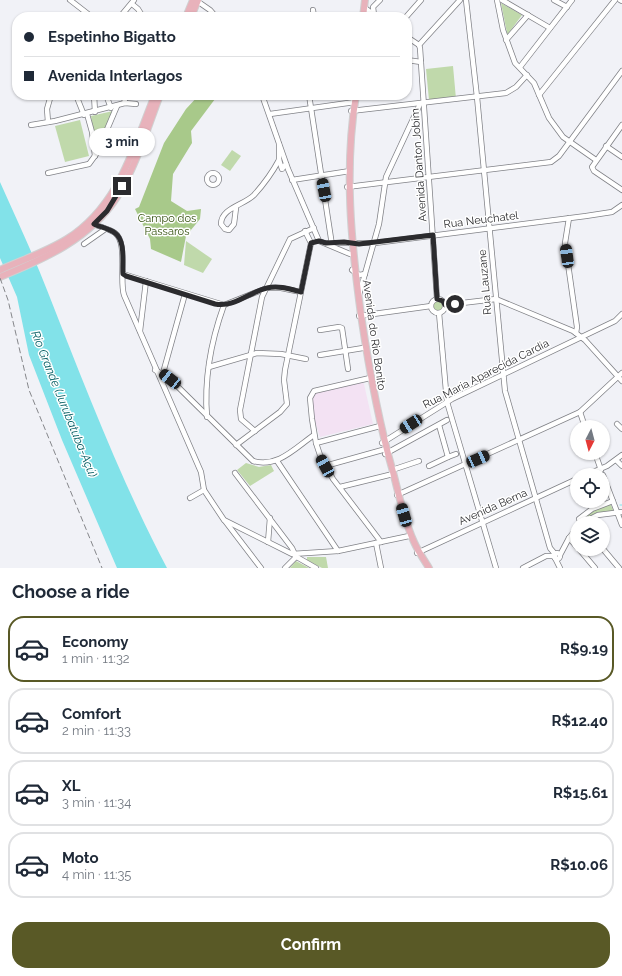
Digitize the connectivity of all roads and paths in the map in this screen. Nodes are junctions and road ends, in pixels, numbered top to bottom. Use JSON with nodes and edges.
{"nodes":[{"id":1,"x":70,"y":0,"type":"edge"},
{"id":2,"x":196,"y":0,"type":"edge"},
{"id":3,"x":367,"y":0,"type":"edge"},
{"id":4,"x":380,"y":0,"type":"edge"},
{"id":5,"x":421,"y":0,"type":"edge"},
{"id":6,"x":460,"y":0,"type":"edge"},
{"id":7,"x":466,"y":0,"type":"edge"},
{"id":8,"x":497,"y":0,"type":"edge"},
{"id":9,"x":502,"y":0,"type":"edge"},
{"id":10,"x":554,"y":0,"type":"edge"},
{"id":11,"x":572,"y":0,"type":"edge"},
{"id":12,"x":616,"y":0,"type":"edge"},
{"id":13,"x":133,"y":2,"type":"edge"},
{"id":14,"x":375,"y":4,"type":"junction"},
{"id":15,"x":567,"y":7,"type":"junction"},
{"id":16,"x":366,"y":8,"type":"junction"},
{"id":17,"x":86,"y":12,"type":"edge"},
{"id":18,"x":124,"y":12,"type":"edge"},
{"id":19,"x":140,"y":12,"type":"edge"},
{"id":20,"x":189,"y":12,"type":"edge"},
{"id":21,"x":192,"y":12,"type":"edge"},
{"id":22,"x":212,"y":12,"type":"edge"},
{"id":23,"x":366,"y":12,"type":"edge"},
{"id":24,"x":370,"y":12,"type":"edge"},
{"id":25,"x":373,"y":12,"type":"edge"},
{"id":26,"x":410,"y":12,"type":"edge"},
{"id":27,"x":528,"y":15,"type":"junction"},
{"id":28,"x":550,"y":28,"type":"junction"},
{"id":29,"x":412,"y":40,"type":"edge"},
{"id":30,"x":506,"y":40,"type":"junction"},
{"id":31,"x":419,"y":45,"type":"junction"},
{"id":32,"x":412,"y":61,"type":"edge"},
{"id":33,"x":421,"y":62,"type":"junction"},
{"id":34,"x":520,"y":68,"type":"junction"},
{"id":35,"x":622,"y":71,"type":"edge"},
{"id":36,"x":527,"y":75,"type":"junction"},
{"id":37,"x":539,"y":95,"type":"junction"},
{"id":38,"x":477,"y":97,"type":"junction"},
{"id":39,"x":49,"y":100,"type":"edge"},
{"id":40,"x":78,"y":100,"type":"edge"},
{"id":41,"x":94,"y":100,"type":"edge"},
{"id":42,"x":108,"y":100,"type":"edge"},
{"id":43,"x":125,"y":100,"type":"edge"},
{"id":44,"x":152,"y":100,"type":"edge"},
{"id":45,"x":158,"y":100,"type":"edge"},
{"id":46,"x":262,"y":100,"type":"edge"},
{"id":47,"x":309,"y":100,"type":"edge"},
{"id":48,"x":353,"y":102,"type":"joint"},
{"id":49,"x":126,"y":103,"type":"junction"},
{"id":50,"x":136,"y":104,"type":"dead end"},
{"id":51,"x":422,"y":104,"type":"junction"},
{"id":52,"x":117,"y":106,"type":"junction"},
{"id":53,"x":110,"y":108,"type":"junction"},
{"id":54,"x":310,"y":108,"type":"junction"},
{"id":55,"x":268,"y":111,"type":"junction"},
{"id":56,"x":94,"y":112,"type":"junction"},
{"id":57,"x":352,"y":112,"type":"junction"},
{"id":58,"x":85,"y":114,"type":"junction"},
{"id":59,"x":48,"y":122,"type":"junction"},
{"id":60,"x":31,"y":125,"type":"dead end"},
{"id":61,"x":621,"y":125,"type":"edge"},
{"id":62,"x":279,"y":142,"type":"junction"},
{"id":63,"x":569,"y":142,"type":"junction"},
{"id":64,"x":606,"y":146,"type":"junction"},
{"id":65,"x":95,"y":156,"type":"junction"},
{"id":66,"x":622,"y":157,"type":"edge"},
{"id":67,"x":279,"y":160,"type":"junction"},
{"id":68,"x":596,"y":160,"type":"junction"},
{"id":69,"x":287,"y":167,"type":"junction"},
{"id":70,"x":282,"y":169,"type":"junction"},
{"id":71,"x":484,"y":170,"type":"junction"},
{"id":72,"x":348,"y":171,"type":"junction"},
{"id":73,"x":48,"y":173,"type":"dead end"},
{"id":74,"x":273,"y":173,"type":"junction"},
{"id":75,"x":321,"y":175,"type":"junction"},
{"id":76,"x":428,"y":178,"type":"junction"},
{"id":77,"x":292,"y":180,"type":"junction"},
{"id":78,"x":384,"y":183,"type":"junction"},
{"id":79,"x":348,"y":187,"type":"junction"},
{"id":80,"x":622,"y":190,"type":"edge"},
{"id":81,"x":622,"y":205,"type":"edge"},
{"id":82,"x":236,"y":208,"type":"junction"},
{"id":83,"x":569,"y":218,"type":"junction"},
{"id":84,"x":94,"y":224,"type":"junction"},
{"id":85,"x":314,"y":228,"type":"junction"},
{"id":86,"x":490,"y":228,"type":"junction"},
{"id":87,"x":104,"y":230,"type":"junction"},
{"id":88,"x":305,"y":232,"type":"junction"},
{"id":89,"x":433,"y":235,"type":"junction"},
{"id":90,"x":319,"y":241,"type":"junction"},
{"id":91,"x":66,"y":243,"type":"junction"},
{"id":92,"x":311,"y":243,"type":"junction"},
{"id":93,"x":350,"y":243,"type":"junction"},
{"id":94,"x":375,"y":243,"type":"junction"},
{"id":95,"x":84,"y":244,"type":"dead end"},
{"id":96,"x":332,"y":245,"type":"junction"},
{"id":97,"x":350,"y":254,"type":"junction"},
{"id":98,"x":0,"y":270,"type":"edge"},
{"id":99,"x":354,"y":272,"type":"junction"},
{"id":100,"x":123,"y":274,"type":"junction"},
{"id":101,"x":365,"y":274,"type":"junction"},
{"id":102,"x":0,"y":277,"type":"edge"},
{"id":103,"x":146,"y":281,"type":"junction"},
{"id":104,"x":267,"y":288,"type":"junction"},
{"id":105,"x":301,"y":292,"type":"junction"},
{"id":106,"x":185,"y":294,"type":"junction"},
{"id":107,"x":358,"y":297,"type":"junction"},
{"id":108,"x":437,"y":299,"type":"junction"},
{"id":109,"x":496,"y":299,"type":"junction"},
{"id":110,"x":445,"y":305,"type":"junction"},
{"id":111,"x":224,"y":306,"type":"junction"},
{"id":112,"x":431,"y":306,"type":"junction"},
{"id":113,"x":439,"y":313,"type":"junction"},
{"id":114,"x":622,"y":314,"type":"edge"},
{"id":115,"x":360,"y":316,"type":"junction"},
{"id":116,"x":320,"y":330,"type":"dead end"},
{"id":117,"x":140,"y":331,"type":"junction"},
{"id":118,"x":576,"y":333,"type":"junction"},
{"id":119,"x":580,"y":337,"type":"junction"},
{"id":120,"x":363,"y":348,"type":"junction"},
{"id":121,"x":346,"y":351,"type":"junction"},
{"id":122,"x":250,"y":354,"type":"junction"},
{"id":123,"x":288,"y":355,"type":"junction"},
{"id":124,"x":320,"y":355,"type":"dead end"},
{"id":125,"x":306,"y":359,"type":"dead end"},
{"id":126,"x":209,"y":367,"type":"junction"},
{"id":127,"x":348,"y":369,"type":"dead end"},
{"id":128,"x":155,"y":370,"type":"junction"},
{"id":129,"x":163,"y":373,"type":"junction"},
{"id":130,"x":502,"y":375,"type":"junction"},
{"id":131,"x":620,"y":375,"type":"edge"},
{"id":132,"x":369,"y":378,"type":"junction"},
{"id":133,"x":622,"y":382,"type":"edge"},
{"id":134,"x":447,"y":402,"type":"junction"},
{"id":135,"x":580,"y":412,"type":"junction"},
{"id":136,"x":207,"y":417,"type":"junction"},
{"id":137,"x":447,"y":420,"type":"dead end"},
{"id":138,"x":583,"y":420,"type":"edge"},
{"id":139,"x":617,"y":424,"type":"dead end"},
{"id":140,"x":438,"y":425,"type":"junction"},
{"id":141,"x":378,"y":426,"type":"junction"},
{"id":142,"x":622,"y":429,"type":"edge"},
{"id":143,"x":255,"y":431,"type":"junction"},
{"id":144,"x":314,"y":435,"type":"junction"},
{"id":145,"x":518,"y":441,"type":"junction"},
{"id":146,"x":383,"y":442,"type":"junction"},
{"id":147,"x":316,"y":443,"type":"junction"},
{"id":148,"x":236,"y":445,"type":"junction"},
{"id":149,"x":385,"y":452,"type":"junction"},
{"id":150,"x":456,"y":454,"type":"dead end"},
{"id":151,"x":622,"y":455,"type":"edge"},
{"id":152,"x":448,"y":458,"type":"junction"},
{"id":153,"x":616,"y":460,"type":"junction"},
{"id":154,"x":277,"y":461,"type":"junction"},
{"id":155,"x":419,"y":461,"type":"dead end"},
{"id":156,"x":465,"y":465,"type":"junction"},
{"id":157,"x":325,"y":466,"type":"junction"},
{"id":158,"x":429,"y":466,"type":"dead end"},
{"id":159,"x":622,"y":466,"type":"edge"},
{"id":160,"x":602,"y":468,"type":"edge"},
{"id":161,"x":235,"y":473,"type":"dead end"},
{"id":162,"x":392,"y":473,"type":"junction"},
{"id":163,"x":570,"y":482,"type":"edge"},
{"id":164,"x":340,"y":487,"type":"junction"},
{"id":165,"x":204,"y":490,"type":"junction"},
{"id":166,"x":610,"y":493,"type":"edge"},
{"id":167,"x":398,"y":495,"type":"junction"},
{"id":168,"x":190,"y":498,"type":"dead end"},
{"id":169,"x":535,"y":498,"type":"junction"},
{"id":170,"x":613,"y":501,"type":"junction"},
{"id":171,"x":620,"y":513,"type":"edge"},
{"id":172,"x":582,"y":516,"type":"edge"},
{"id":173,"x":596,"y":516,"type":"edge"},
{"id":174,"x":270,"y":518,"type":"junction"},
{"id":175,"x":224,"y":520,"type":"junction"},
{"id":176,"x":482,"y":522,"type":"junction"},
{"id":177,"x":622,"y":525,"type":"edge"},
{"id":178,"x":240,"y":528,"type":"junction"},
{"id":179,"x":233,"y":533,"type":"junction"},
{"id":180,"x":409,"y":536,"type":"junction"},
{"id":181,"x":569,"y":538,"type":"edge"},
{"id":182,"x":268,"y":542,"type":"junction"},
{"id":183,"x":378,"y":542,"type":"junction"},
{"id":184,"x":338,"y":551,"type":"junction"},
{"id":185,"x":418,"y":552,"type":"junction"},
{"id":186,"x":303,"y":554,"type":"junction"},
{"id":187,"x":295,"y":555,"type":"junction"},
{"id":188,"x":585,"y":556,"type":"edge"},
{"id":189,"x":609,"y":556,"type":"edge"},
{"id":190,"x":557,"y":558,"type":"edge"},
{"id":191,"x":302,"y":560,"type":"junction"},
{"id":192,"x":261,"y":568,"type":"edge"},
{"id":193,"x":285,"y":568,"type":"edge"},
{"id":194,"x":316,"y":568,"type":"edge"},
{"id":195,"x":381,"y":568,"type":"edge"},
{"id":196,"x":426,"y":568,"type":"edge"},
{"id":197,"x":429,"y":568,"type":"edge"},
{"id":198,"x":496,"y":568,"type":"edge"},
{"id":199,"x":523,"y":568,"type":"edge"},
{"id":200,"x":560,"y":568,"type":"edge"},
{"id":201,"x":595,"y":568,"type":"edge"},
{"id":202,"x":619,"y":568,"type":"edge"}],
"edges":[{"from":1,"to":17,"type":"street"},
{"from":2,"to":20,"type":"main road"},
{"from":2,"to":21,"type":"main road"},
{"from":2,"to":22,"type":"street"},
{"from":3,"to":14,"type":"street"},
{"from":3,"to":16,"type":"main road"},
{"from":4,"to":14,"type":"street"},
{"from":5,"to":26,"type":"street"},
{"from":6,"to":31,"type":"street"},
{"from":7,"to":38,"type":"street","name":"Rua Lauzane"},
{"from":8,"to":30,"type":"street"},
{"from":9,"to":27,"type":"street"},
{"from":10,"to":15,"type":"street"},
{"from":11,"to":15,"type":"street"},
{"from":12,"to":37,"type":"street"},
{"from":13,"to":18,"type":"street"},
{"from":13,"to":19,"type":"street"},
{"from":14,"to":25,"type":"street"},
{"from":15,"to":28,"type":"street"},
{"from":16,"to":23,"type":"main road"},
{"from":16,"to":24,"type":"street"},
{"from":27,"to":28,"type":"street"},
{"from":27,"to":30,"type":"street"},
{"from":28,"to":34,"type":"street"},
{"from":29,"to":31,"type":"street"},
{"from":30,"to":34,"type":"street"},
{"from":31,"to":33,"type":"street","name":"Avenida Danton Jobim"},
{"from":32,"to":33,"type":"street"},
{"from":33,"to":51,"type":"street","name":"Avenida Danton Jobim"},
{"from":34,"to":36,"type":"street"},
{"from":35,"to":63,"type":"street"},
{"from":36,"to":37,"type":"street"},
{"from":36,"to":38,"type":"street"},
{"from":37,"to":63,"type":"street"},
{"from":38,"to":51,"type":"street"},
{"from":38,"to":71,"type":"street","name":"Rua Lauzane"},
{"from":39,"to":59,"type":"street"},
{"from":40,"to":58,"type":"street"},
{"from":41,"to":56,"type":"street"},
{"from":42,"to":53,"type":"street"},
{"from":43,"to":49,"type":"street"},
{"from":44,"to":91,"type":"main road"},
{"from":45,"to":84,"type":"main road"},
{"from":46,"to":55,"type":"street"},
{"from":47,"to":54,"type":"street"},
{"from":48,"to":54,"type":"street"},
{"from":48,"to":57,"type":"main road","name":"Avenida do Rio Bonito"},
{"from":49,"to":50,"type":"street"},
{"from":49,"to":52,"type":"street"},
{"from":51,"to":57,"type":"street"},
{"from":51,"to":76,"type":"street","name":"Avenida Danton Jobim"},
{"from":51,"to":78,"type":"street"},
{"from":52,"to":53,"type":"street"},
{"from":52,"to":65,"type":"street"},
{"from":53,"to":56,"type":"street"},
{"from":54,"to":55,"type":"street"},
{"from":54,"to":75,"type":"street"},
{"from":55,"to":62,"type":"street"},
{"from":56,"to":58,"type":"street"},
{"from":57,"to":72,"type":"main road","name":"Avenida do Rio Bonito"},
{"from":58,"to":59,"type":"street"},
{"from":58,"to":65,"type":"street"},
{"from":59,"to":60,"type":"street"},
{"from":61,"to":64,"type":"street"},
{"from":62,"to":67,"type":"street"},
{"from":62,"to":69,"type":"street"},
{"from":63,"to":68,"type":"street"},
{"from":63,"to":71,"type":"street"},
{"from":64,"to":66,"type":"street"},
{"from":64,"to":68,"type":"street"},
{"from":65,"to":73,"type":"street"},
{"from":67,"to":70,"type":"street"},
{"from":67,"to":74,"type":"street"},
{"from":68,"to":80,"type":"street"},
{"from":69,"to":70,"type":"street"},
{"from":69,"to":77,"type":"street"},
{"from":70,"to":74,"type":"street"},
{"from":71,"to":76,"type":"street"},
{"from":71,"to":86,"type":"street","name":"Rua Lauzane"},
{"from":72,"to":75,"type":"street"},
{"from":72,"to":79,"type":"main road","name":"Avenida do Rio Bonito"},
{"from":74,"to":82,"type":"street"},
{"from":75,"to":77,"type":"street"},
{"from":75,"to":96,"type":"street"},
{"from":76,"to":78,"type":"street"},
{"from":76,"to":89,"type":"street","name":"Avenida Danton Jobim"},
{"from":77,"to":85,"type":"street"},
{"from":78,"to":79,"type":"street"},
{"from":78,"to":94,"type":"street"},
{"from":79,"to":93,"type":"main road","name":"Avenida do Rio Bonito"},
{"from":81,"to":83,"type":"street","name":"Rua Neuchatel"},
{"from":82,"to":82,"type":"street"},
{"from":83,"to":86,"type":"street","name":"Rua Neuchatel"},
{"from":83,"to":118,"type":"street"},
{"from":84,"to":87,"type":"street"},
{"from":84,"to":91,"type":"main road"},
{"from":85,"to":88,"type":"street"},
{"from":85,"to":90,"type":"street"},
{"from":86,"to":89,"type":"street","name":"Rua Neuchatel"},
{"from":86,"to":109,"type":"street","name":"Rua Lauzane"},
{"from":87,"to":95,"type":"street"},
{"from":87,"to":100,"type":"street"},
{"from":88,"to":92,"type":"street"},
{"from":88,"to":104,"type":"street"},
{"from":89,"to":94,"type":"street","name":"Rua Neuchatel"},
{"from":89,"to":108,"type":"street","name":"Avenida Danton Jobim"},
{"from":90,"to":92,"type":"street"},
{"from":90,"to":96,"type":"street"},
{"from":91,"to":98,"type":"main road"},
{"from":91,"to":102,"type":"main road"},
{"from":92,"to":105,"type":"street"},
{"from":93,"to":94,"type":"street","name":"Rua Neuchatel"},
{"from":93,"to":96,"type":"street","name":"Rua Neuchatel"},
{"from":93,"to":97,"type":"main road","name":"Avenida do Rio Bonito"},
{"from":93,"to":99,"type":"main road","name":"Avenida do Rio Bonito"},
{"from":94,"to":101,"type":"street"},
{"from":96,"to":97,"type":"street"},
{"from":97,"to":99,"type":"main road","name":"Avenida do Rio Bonito"},
{"from":99,"to":101,"type":"street"},
{"from":99,"to":107,"type":"main road","name":"Avenida do Rio Bonito"},
{"from":99,"to":115,"type":"main road","name":"Avenida do Rio Bonito"},
{"from":100,"to":103,"type":"street"},
{"from":100,"to":117,"type":"street"},
{"from":101,"to":107,"type":"street"},
{"from":103,"to":106,"type":"street"},
{"from":103,"to":117,"type":"street"},
{"from":104,"to":105,"type":"street"},
{"from":104,"to":111,"type":"street"},
{"from":104,"to":122,"type":"street"},
{"from":105,"to":123,"type":"street"},
{"from":106,"to":111,"type":"street"},
{"from":106,"to":129,"type":"street"},
{"from":107,"to":115,"type":"main road","name":"Avenida do Rio Bonito"},
{"from":108,"to":110,"type":"street"},
{"from":108,"to":112,"type":"street"},
{"from":109,"to":110,"type":"street"},
{"from":109,"to":118,"type":"street"},
{"from":109,"to":130,"type":"street","name":"Rua Lauzane"},
{"from":110,"to":113,"type":"street"},
{"from":111,"to":126,"type":"street"},
{"from":112,"to":113,"type":"street"},
{"from":112,"to":115,"type":"street"},
{"from":113,"to":134,"type":"street"},
{"from":114,"to":119,"type":"street","name":"Rua Maria Aparecida Cardia"},
{"from":115,"to":120,"type":"main road","name":"Avenida do Rio Bonito"},
{"from":115,"to":132,"type":"main road","name":"Avenida do Rio Bonito"},
{"from":116,"to":121,"type":"street"},
{"from":117,"to":128,"type":"street"},
{"from":118,"to":119,"type":"street"},
{"from":119,"to":130,"type":"street","name":"Rua Maria Aparecida Cardia"},
{"from":119,"to":131,"type":"street"},
{"from":120,"to":121,"type":"street"},
{"from":120,"to":132,"type":"main road","name":"Avenida do Rio Bonito"},
{"from":121,"to":124,"type":"street"},
{"from":121,"to":127,"type":"street"},
{"from":122,"to":123,"type":"street"},
{"from":122,"to":126,"type":"street"},
{"from":122,"to":143,"type":"street"},
{"from":123,"to":125,"type":"street"},
{"from":123,"to":143,"type":"street"},
{"from":126,"to":136,"type":"street"},
{"from":128,"to":129,"type":"street"},
{"from":128,"to":165,"type":"street"},
{"from":129,"to":136,"type":"street"},
{"from":130,"to":134,"type":"street","name":"Rua Maria Aparecida Cardia"},
{"from":130,"to":145,"type":"street","name":"Rua Lauzane"},
{"from":131,"to":133,"type":"street"},
{"from":131,"to":135,"type":"street"},
{"from":132,"to":141,"type":"main road","name":"Avenida do Rio Bonito"},
{"from":132,"to":144,"type":"street"},
{"from":134,"to":146,"type":"street","name":"Rua Maria Aparecida Cardia"},
{"from":134,"to":156,"type":"street"},
{"from":135,"to":138,"type":"street"},
{"from":135,"to":145,"type":"street"},
{"from":136,"to":148,"type":"street"},
{"from":137,"to":140,"type":"street"},
{"from":139,"to":142,"type":"street"},
{"from":140,"to":149,"type":"street"},
{"from":140,"to":152,"type":"street"},
{"from":141,"to":146,"type":"main road","name":"Avenida do Rio Bonito"},
{"from":141,"to":147,"type":"street"},
{"from":143,"to":148,"type":"street"},
{"from":144,"to":147,"type":"street"},
{"from":144,"to":154,"type":"street"},
{"from":145,"to":156,"type":"street"},
{"from":145,"to":169,"type":"street","name":"Rua Lauzane"},
{"from":146,"to":149,"type":"main road","name":"Avenida do Rio Bonito"},
{"from":147,"to":157,"type":"street"},
{"from":148,"to":154,"type":"street"},
{"from":149,"to":157,"type":"street"},
{"from":149,"to":162,"type":"main road","name":"Avenida do Rio Bonito"},
{"from":150,"to":152,"type":"street"},
{"from":151,"to":153,"type":"street"},
{"from":152,"to":158,"type":"street"},
{"from":153,"to":159,"type":"street"},
{"from":153,"to":160,"type":"street"},
{"from":154,"to":184,"type":"street"},
{"from":155,"to":162,"type":"street"},
{"from":156,"to":167,"type":"street"},
{"from":156,"to":176,"type":"street"},
{"from":157,"to":164,"type":"street"},
{"from":161,"to":174,"type":"street"},
{"from":162,"to":164,"type":"street"},
{"from":162,"to":167,"type":"main road","name":"Avenida do Rio Bonito"},
{"from":163,"to":169,"type":"street","name":"Avenida Berna"},
{"from":164,"to":183,"type":"street"},
{"from":165,"to":168,"type":"street"},
{"from":165,"to":175,"type":"street"},
{"from":166,"to":170,"type":"street"},
{"from":167,"to":180,"type":"main road","name":"Avenida do Rio Bonito"},
{"from":167,"to":185,"type":"main road","name":"Avenida do Rio Bonito"},
{"from":169,"to":176,"type":"street","name":"Avenida Berna"},
{"from":169,"to":190,"type":"street","name":"Rua Lauzane"},
{"from":170,"to":171,"type":"street"},
{"from":170,"to":172,"type":"street"},
{"from":171,"to":173,"type":"street"},
{"from":171,"to":177,"type":"street"},
{"from":174,"to":182,"type":"street"},
{"from":174,"to":187,"type":"street"},
{"from":175,"to":178,"type":"street"},
{"from":175,"to":179,"type":"street"},
{"from":176,"to":185,"type":"street","name":"Avenida Berna"},
{"from":176,"to":198,"type":"street"},
{"from":178,"to":179,"type":"street"},
{"from":178,"to":182,"type":"street"},
{"from":179,"to":192,"type":"street"},
{"from":180,"to":183,"type":"street"},
{"from":180,"to":185,"type":"main road","name":"Avenida do Rio Bonito"},
{"from":181,"to":190,"type":"street"},
{"from":182,"to":187,"type":"street"},
{"from":183,"to":184,"type":"street"},
{"from":183,"to":195,"type":"street"},
{"from":184,"to":186,"type":"street"},
{"from":185,"to":196,"type":"main road","name":"Avenida do Rio Bonito"},
{"from":185,"to":197,"type":"main road","name":"Avenida do Rio Bonito"},
{"from":186,"to":187,"type":"street"},
{"from":186,"to":191,"type":"street"},
{"from":187,"to":191,"type":"street"},
{"from":187,"to":193,"type":"street"},
{"from":188,"to":201,"type":"street"},
{"from":189,"to":202,"type":"street"},
{"from":190,"to":199,"type":"street"},
{"from":190,"to":200,"type":"street","name":"Rua Lauzane"},
{"from":191,"to":194,"type":"street"}]}
